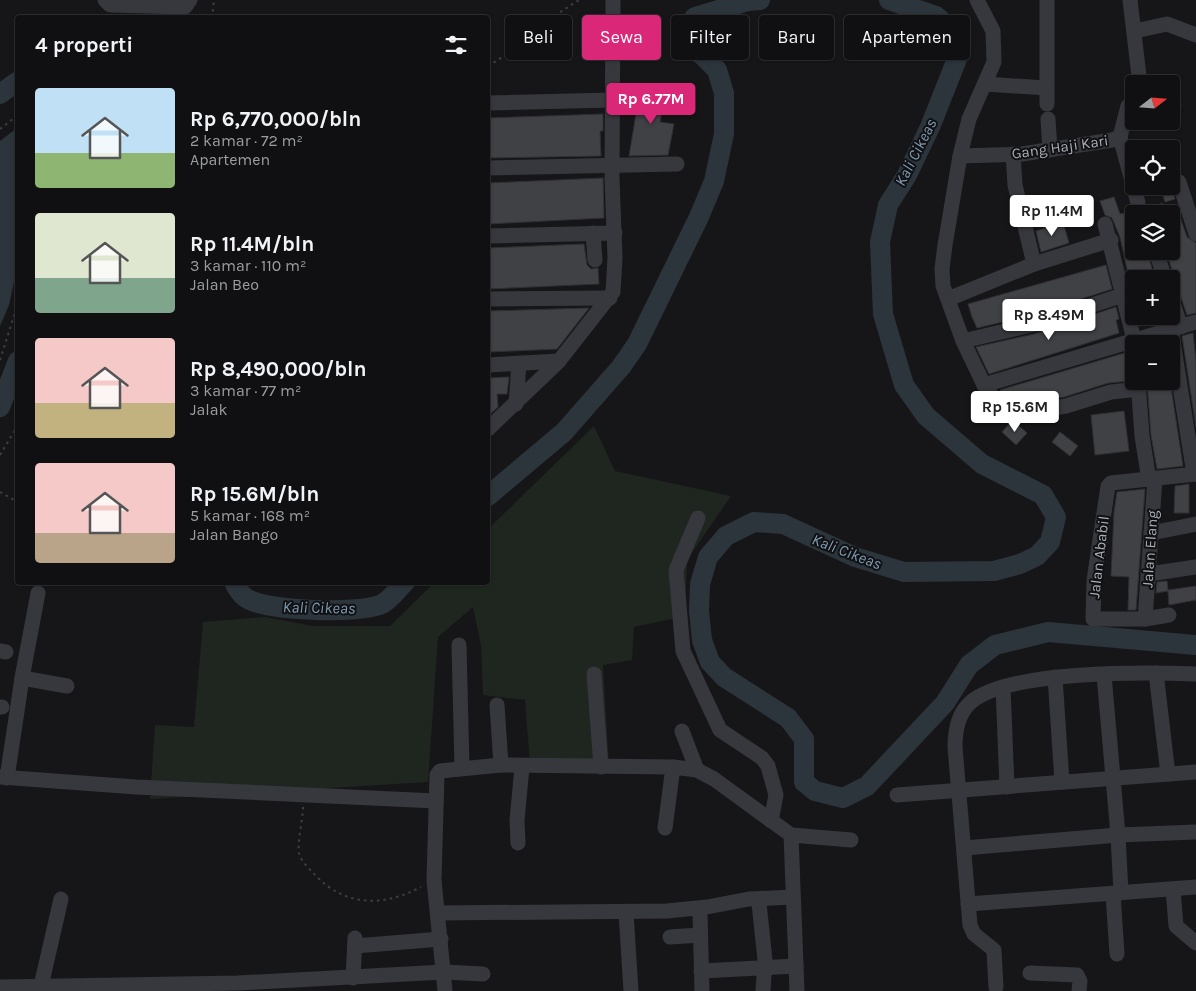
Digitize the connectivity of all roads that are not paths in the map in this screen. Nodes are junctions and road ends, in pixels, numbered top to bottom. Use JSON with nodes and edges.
{"nodes":[{"id":1,"x":106,"y":0,"type":"edge"},
{"id":2,"x":190,"y":0,"type":"edge"},
{"id":3,"x":613,"y":0,"type":"edge"},
{"id":4,"x":977,"y":0,"type":"edge"},
{"id":5,"x":1047,"y":0,"type":"edge"},
{"id":6,"x":1130,"y":0,"type":"edge"},
{"id":7,"x":146,"y":2,"type":"edge"},
{"id":8,"x":1135,"y":32,"type":"junction"},
{"id":9,"x":1196,"y":35,"type":"edge"},
{"id":10,"x":1139,"y":75,"type":"edge"},
{"id":11,"x":985,"y":84,"type":"junction"},
{"id":12,"x":1046,"y":88,"type":"junction"},
{"id":13,"x":612,"y":100,"type":"junction"},
{"id":14,"x":490,"y":103,"type":"edge"},
{"id":15,"x":1047,"y":104,"type":"dead end"},
{"id":16,"x":1125,"y":118,"type":"edge"},
{"id":17,"x":1048,"y":119,"type":"dead end"},
{"id":18,"x":1120,"y":137,"type":"junction"},
{"id":19,"x":1050,"y":150,"type":"junction"},
{"id":20,"x":1013,"y":154,"type":"junction"},
{"id":21,"x":960,"y":156,"type":"junction"},
{"id":22,"x":677,"y":164,"type":"dead end"},
{"id":23,"x":612,"y":165,"type":"junction"},
{"id":24,"x":490,"y":168,"type":"edge"},
{"id":25,"x":1180,"y":182,"type":"dead end"},
{"id":26,"x":1138,"y":203,"type":"dead end"},
{"id":27,"x":1105,"y":224,"type":"dead end"},
{"id":28,"x":593,"y":233,"type":"junction"},
{"id":29,"x":615,"y":233,"type":"junction"},
{"id":30,"x":1196,"y":234,"type":"edge"},
{"id":31,"x":490,"y":236,"type":"edge"},
{"id":32,"x":1111,"y":240,"type":"junction"},
{"id":33,"x":595,"y":260,"type":"dead end"},
{"id":34,"x":1034,"y":264,"type":"junction"},
{"id":35,"x":1123,"y":295,"type":"junction"},
{"id":36,"x":610,"y":298,"type":"junction"},
{"id":37,"x":490,"y":299,"type":"edge"},
{"id":38,"x":948,"y":299,"type":"junction"},
{"id":39,"x":1196,"y":322,"type":"edge"},
{"id":40,"x":1176,"y":325,"type":"edge"},
{"id":41,"x":1176,"y":328,"type":"junction"},
{"id":42,"x":1133,"y":335,"type":"edge"},
{"id":43,"x":1154,"y":335,"type":"edge"},
{"id":44,"x":963,"y":341,"type":"junction"},
{"id":45,"x":1125,"y":344,"type":"edge"},
{"id":46,"x":559,"y":361,"type":"junction"},
{"id":47,"x":519,"y":364,"type":"junction"},
{"id":48,"x":490,"y":365,"type":"edge"},
{"id":49,"x":984,"y":385,"type":"junction"},
{"id":50,"x":1125,"y":388,"type":"edge"},
{"id":51,"x":1138,"y":390,"type":"edge"},
{"id":52,"x":516,"y":404,"type":"junction"},
{"id":53,"x":490,"y":427,"type":"edge"},
{"id":54,"x":1195,"y":474,"type":"edge"},
{"id":55,"x":1152,"y":479,"type":"junction"},
{"id":56,"x":698,"y":518,"type":"dead end"},
{"id":57,"x":1196,"y":524,"type":"edge"},
{"id":58,"x":1151,"y":532,"type":"junction"},
{"id":59,"x":1196,"y":567,"type":"edge"},
{"id":60,"x":1149,"y":574,"type":"junction"},
{"id":61,"x":38,"y":593,"type":"dead end"},
{"id":62,"x":1169,"y":615,"type":"dead end"},
{"id":63,"x":1145,"y":619,"type":"junction"},
{"id":64,"x":459,"y":645,"type":"dead end"},
{"id":65,"x":1156,"y":673,"type":"junction"},
{"id":66,"x":594,"y":674,"type":"dead end"},
{"id":67,"x":1196,"y":674,"type":"edge"},
{"id":68,"x":1104,"y":675,"type":"junction"},
{"id":69,"x":22,"y":678,"type":"junction"},
{"id":70,"x":1055,"y":678,"type":"junction"},
{"id":71,"x":67,"y":686,"type":"dead end"},
{"id":72,"x":1002,"y":687,"type":"junction"},
{"id":73,"x":497,"y":705,"type":"dead end"},
{"id":74,"x":682,"y":731,"type":"dead end"},
{"id":75,"x":501,"y":765,"type":"junction"},
{"id":76,"x":673,"y":766,"type":"junction"},
{"id":77,"x":522,"y":767,"type":"junction"},
{"id":78,"x":601,"y":767,"type":"junction"},
{"id":79,"x":462,"y":768,"type":"junction"},
{"id":80,"x":697,"y":770,"type":"junction"},
{"id":81,"x":1196,"y":772,"type":"edge"},
{"id":82,"x":1168,"y":774,"type":"junction"},
{"id":83,"x":3,"y":777,"type":"edge"},
{"id":84,"x":1113,"y":777,"type":"junction"},
{"id":85,"x":1062,"y":782,"type":"junction"},
{"id":86,"x":1007,"y":787,"type":"junction"},
{"id":87,"x":960,"y":791,"type":"junction"},
{"id":88,"x":898,"y":795,"type":"dead end"},
{"id":89,"x":436,"y":801,"type":"junction"},
{"id":90,"x":771,"y":821,"type":"junction"},
{"id":91,"x":665,"y":828,"type":"dead end"},
{"id":92,"x":1196,"y":832,"type":"edge"},
{"id":93,"x":791,"y":835,"type":"junction"},
{"id":94,"x":1118,"y":835,"type":"junction"},
{"id":95,"x":851,"y":840,"type":"dead end"},
{"id":96,"x":518,"y":843,"type":"dead end"},
{"id":97,"x":964,"y":848,"type":"junction"},
{"id":98,"x":1196,"y":887,"type":"edge"},
{"id":99,"x":1173,"y":889,"type":"junction"},
{"id":100,"x":1117,"y":893,"type":"junction"},
{"id":101,"x":793,"y":897,"type":"junction"},
{"id":102,"x":61,"y":899,"type":"dead end"},
{"id":103,"x":759,"y":903,"type":"dead end"},
{"id":104,"x":968,"y":904,"type":"junction"},
{"id":105,"x":626,"y":912,"type":"junction"},
{"id":106,"x":438,"y":913,"type":"junction"},
{"id":107,"x":700,"y":913,"type":"dead end"},
{"id":108,"x":700,"y":935,"type":"junction"},
{"id":109,"x":670,"y":937,"type":"dead end"},
{"id":110,"x":441,"y":940,"type":"junction"},
{"id":111,"x":1196,"y":942,"type":"edge"},
{"id":112,"x":1117,"y":954,"type":"dead end"},
{"id":113,"x":796,"y":966,"type":"junction"},
{"id":114,"x":765,"y":968,"type":"junction"},
{"id":115,"x":701,"y":971,"type":"junction"},
{"id":116,"x":444,"y":972,"type":"junction"},
{"id":117,"x":1030,"y":973,"type":"dead end"},
{"id":118,"x":482,"y":974,"type":"dead end"},
{"id":119,"x":353,"y":978,"type":"junction"},
{"id":120,"x":41,"y":986,"type":"junction"},
{"id":121,"x":293,"y":986,"type":"edge"},
{"id":122,"x":0,"y":987,"type":"edge"},
{"id":123,"x":238,"y":987,"type":"edge"},
{"id":124,"x":996,"y":987,"type":"dead end"},
{"id":125,"x":157,"y":988,"type":"edge"},
{"id":126,"x":446,"y":991,"type":"edge"},
{"id":127,"x":631,"y":991,"type":"edge"},
{"id":128,"x":702,"y":991,"type":"edge"},
{"id":129,"x":763,"y":991,"type":"edge"},
{"id":130,"x":797,"y":991,"type":"edge"},
{"id":131,"x":1079,"y":991,"type":"edge"}],
"edges":[{"from":1,"to":7,"type":"street"},
{"from":2,"to":7,"type":"street"},
{"from":3,"to":13,"type":"street"},
{"from":4,"to":11,"type":"street"},
{"from":5,"to":12,"type":"street"},
{"from":6,"to":8,"type":"street"},
{"from":8,"to":9,"type":"street"},
{"from":8,"to":10,"type":"street"},
{"from":11,"to":12,"type":"street"},
{"from":11,"to":21,"type":"street"},
{"from":12,"to":15,"type":"street"},
{"from":13,"to":14,"type":"street"},
{"from":13,"to":23,"type":"street"},
{"from":16,"to":18,"type":"street","name":"Gang Haji Kari"},
{"from":17,"to":19,"type":"street"},
{"from":18,"to":19,"type":"street","name":"Gang Haji Kari"},
{"from":18,"to":26,"type":"street"},
{"from":19,"to":20,"type":"street","name":"Gang Haji Kari"},
{"from":20,"to":21,"type":"street","name":"Gang Haji Kari"},
{"from":20,"to":34,"type":"street"},
{"from":21,"to":38,"type":"street"},
{"from":22,"to":23,"type":"street"},
{"from":23,"to":24,"type":"street"},
{"from":23,"to":29,"type":"street"},
{"from":25,"to":30,"type":"street"},
{"from":27,"to":32,"type":"street"},
{"from":28,"to":29,"type":"street"},
{"from":28,"to":31,"type":"street"},
{"from":28,"to":33,"type":"street"},
{"from":29,"to":36,"type":"street"},
{"from":32,"to":34,"type":"street"},
{"from":32,"to":35,"type":"street"},
{"from":34,"to":38,"type":"street"},
{"from":35,"to":42,"type":"street"},
{"from":35,"to":44,"type":"street"},
{"from":36,"to":37,"type":"street"},
{"from":36,"to":46,"type":"street"},
{"from":38,"to":44,"type":"street"},
{"from":39,"to":41,"type":"street"},
{"from":40,"to":41,"type":"street"},
{"from":41,"to":43,"type":"street"},
{"from":41,"to":54,"type":"street"},
{"from":44,"to":49,"type":"street"},
{"from":45,"to":49,"type":"street"},
{"from":46,"to":47,"type":"street"},
{"from":46,"to":52,"type":"street"},
{"from":47,"to":48,"type":"street"},
{"from":47,"to":52,"type":"street"},
{"from":49,"to":50,"type":"street"},
{"from":51,"to":55,"type":"street","name":"Jalan Elang"},
{"from":52,"to":53,"type":"street"},
{"from":54,"to":55,"type":"street"},
{"from":55,"to":58,"type":"street","name":"Jalan Elang"},
{"from":55,"to":63,"type":"street","name":"Jalan Ababil"},
{"from":56,"to":90,"type":"street"},
{"from":57,"to":58,"type":"street"},
{"from":58,"to":60,"type":"street","name":"Jalan Elang"},
{"from":59,"to":60,"type":"street"},
{"from":60,"to":63,"type":"street","name":"Jalan Elang"},
{"from":61,"to":69,"type":"street"},
{"from":62,"to":63,"type":"street"},
{"from":64,"to":79,"type":"street"},
{"from":65,"to":67,"type":"street"},
{"from":65,"to":68,"type":"street"},
{"from":65,"to":82,"type":"street"},
{"from":66,"to":78,"type":"street"},
{"from":68,"to":70,"type":"street"},
{"from":68,"to":84,"type":"street"},
{"from":69,"to":71,"type":"street"},
{"from":69,"to":83,"type":"street"},
{"from":70,"to":72,"type":"street"},
{"from":70,"to":85,"type":"street"},
{"from":72,"to":86,"type":"street"},
{"from":72,"to":87,"type":"street"},
{"from":73,"to":75,"type":"street"},
{"from":74,"to":80,"type":"street"},
{"from":75,"to":77,"type":"street"},
{"from":75,"to":79,"type":"street"},
{"from":76,"to":78,"type":"street"},
{"from":76,"to":80,"type":"street"},
{"from":76,"to":91,"type":"street"},
{"from":77,"to":78,"type":"street"},
{"from":77,"to":96,"type":"street"},
{"from":79,"to":89,"type":"street"},
{"from":80,"to":90,"type":"street"},
{"from":81,"to":82,"type":"street"},
{"from":82,"to":84,"type":"street"},
{"from":83,"to":89,"type":"street"},
{"from":84,"to":85,"type":"street"},
{"from":84,"to":94,"type":"street"},
{"from":85,"to":86,"type":"street"},
{"from":86,"to":87,"type":"street"},
{"from":87,"to":88,"type":"street"},
{"from":87,"to":97,"type":"street"},
{"from":89,"to":106,"type":"street"},
{"from":90,"to":93,"type":"street"},
{"from":92,"to":94,"type":"street"},
{"from":93,"to":95,"type":"street"},
{"from":93,"to":101,"type":"street"},
{"from":94,"to":97,"type":"street"},
{"from":94,"to":100,"type":"street"},
{"from":97,"to":104,"type":"street"},
{"from":98,"to":99,"type":"street"},
{"from":99,"to":100,"type":"street"},
{"from":99,"to":111,"type":"street"},
{"from":100,"to":104,"type":"street"},
{"from":100,"to":112,"type":"street"},
{"from":101,"to":105,"type":"street"},
{"from":101,"to":113,"type":"street"},
{"from":102,"to":120,"type":"street"},
{"from":103,"to":114,"type":"street"},
{"from":104,"to":124,"type":"street"},
{"from":105,"to":106,"type":"street"},
{"from":105,"to":127,"type":"street"},
{"from":106,"to":110,"type":"street"},
{"from":107,"to":108,"type":"street"},
{"from":108,"to":109,"type":"street"},
{"from":108,"to":115,"type":"street"},
{"from":110,"to":116,"type":"street"},
{"from":110,"to":119,"type":"street"},
{"from":113,"to":114,"type":"street"},
{"from":113,"to":130,"type":"street"},
{"from":114,"to":115,"type":"street"},
{"from":114,"to":129,"type":"street"},
{"from":115,"to":128,"type":"street"},
{"from":116,"to":118,"type":"street"},
{"from":116,"to":119,"type":"street"},
{"from":116,"to":126,"type":"street"},
{"from":117,"to":131,"type":"street"},
{"from":119,"to":121,"type":"street"},
{"from":120,"to":122,"type":"street"},
{"from":120,"to":125,"type":"street"},
{"from":121,"to":123,"type":"street"},
{"from":123,"to":125,"type":"street"}]}
